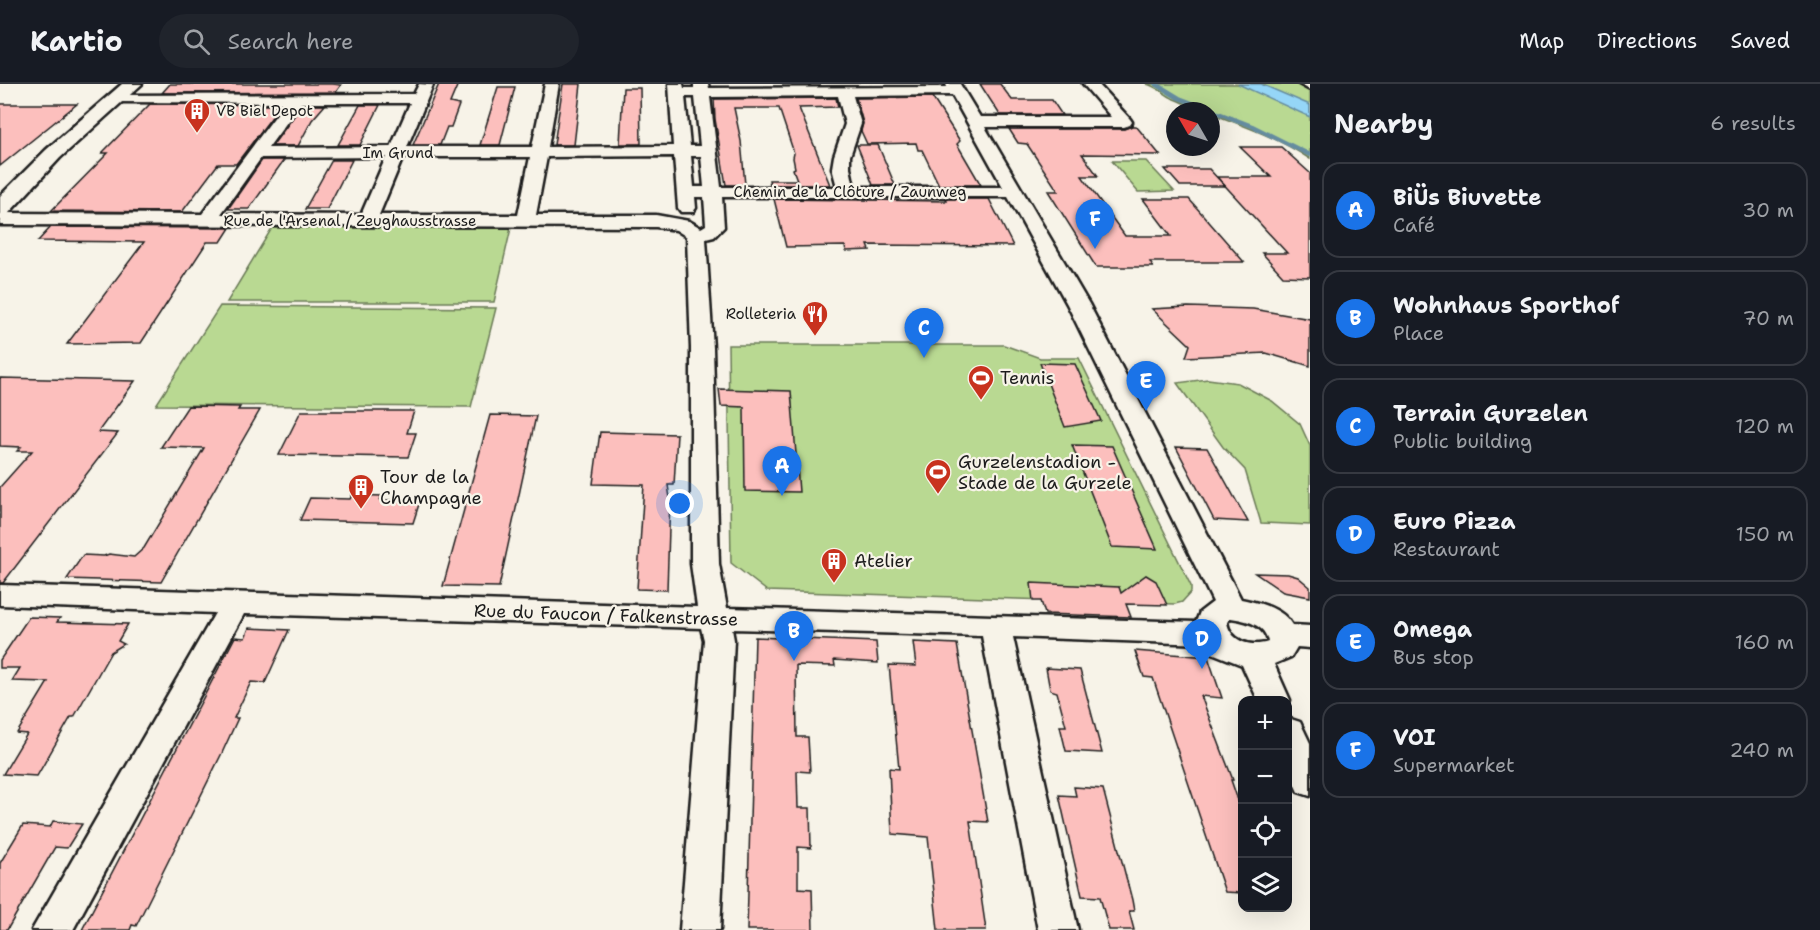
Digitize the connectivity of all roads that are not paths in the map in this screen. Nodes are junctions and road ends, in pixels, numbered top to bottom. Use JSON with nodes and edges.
{"nodes":[{"id":1,"x":133,"y":84,"type":"edge"},
{"id":2,"x":261,"y":84,"type":"edge"},
{"id":3,"x":552,"y":84,"type":"edge"},
{"id":4,"x":1090,"y":84,"type":"edge"},
{"id":5,"x":955,"y":87,"type":"edge"},
{"id":6,"x":701,"y":88,"type":"edge"},
{"id":7,"x":677,"y":89,"type":"edge"},
{"id":8,"x":844,"y":91,"type":"junction"},
{"id":9,"x":424,"y":92,"type":"edge"},
{"id":10,"x":117,"y":98,"type":"junction"},
{"id":11,"x":249,"y":98,"type":"junction"},
{"id":12,"x":296,"y":99,"type":"junction"},
{"id":13,"x":975,"y":122,"type":"junction"},
{"id":14,"x":682,"y":151,"type":"junction"},
{"id":15,"x":707,"y":151,"type":"junction"},
{"id":16,"x":539,"y":152,"type":"junction"},
{"id":17,"x":256,"y":153,"type":"junction"},
{"id":18,"x":397,"y":153,"type":"junction"},
{"id":19,"x":685,"y":192,"type":"junction"},
{"id":20,"x":713,"y":192,"type":"junction"},
{"id":21,"x":847,"y":192,"type":"junction"},
{"id":22,"x":1015,"y":192,"type":"junction"},
{"id":23,"x":0,"y":209,"type":"edge"},
{"id":24,"x":0,"y":219,"type":"edge"},
{"id":25,"x":207,"y":220,"type":"junction"},
{"id":26,"x":367,"y":221,"type":"junction"},
{"id":27,"x":526,"y":221,"type":"junction"},
{"id":28,"x":689,"y":230,"type":"junction"},
{"id":29,"x":0,"y":595,"type":"edge"},
{"id":30,"x":236,"y":603,"type":"junction"},
{"id":31,"x":1231,"y":608,"type":"junction"},
{"id":32,"x":715,"y":619,"type":"junction"},
{"id":33,"x":995,"y":625,"type":"junction"},
{"id":34,"x":1212,"y":633,"type":"junction"},
{"id":35,"x":1296,"y":636,"type":"edge"},
{"id":36,"x":1254,"y":656,"type":"junction"},
{"id":37,"x":1272,"y":696,"type":"edge"},
{"id":38,"x":1292,"y":743,"type":"edge"},
{"id":39,"x":1310,"y":782,"type":"edge"},
{"id":40,"x":52,"y":930,"type":"edge"},
{"id":41,"x":700,"y":930,"type":"edge"},
{"id":42,"x":1058,"y":930,"type":"edge"}],
"edges":[{"from":1,"to":10,"type":"main road"},
{"from":2,"to":11,"type":"street"},
{"from":3,"to":16,"type":"street"},
{"from":4,"to":13,"type":"street"},
{"from":5,"to":8,"type":"street"},
{"from":5,"to":13,"type":"street"},
{"from":6,"to":7,"type":"street"},
{"from":6,"to":8,"type":"street"},
{"from":6,"to":15,"type":"street"},
{"from":7,"to":14,"type":"street"},
{"from":8,"to":21,"type":"street"},
{"from":9,"to":12,"type":"street"},
{"from":9,"to":18,"type":"street"},
{"from":10,"to":11,"type":"street"},
{"from":10,"to":23,"type":"main road"},
{"from":11,"to":12,"type":"street"},
{"from":12,"to":17,"type":"street"},
{"from":13,"to":22,"type":"street"},
{"from":14,"to":15,"type":"street","name":"Im Grund"},
{"from":14,"to":16,"type":"street","name":"Im Grund"},
{"from":14,"to":19,"type":"street"},
{"from":15,"to":20,"type":"street"},
{"from":16,"to":18,"type":"street","name":"Im Grund"},
{"from":16,"to":27,"type":"street"},
{"from":17,"to":18,"type":"street","name":"Im Grund"},
{"from":17,"to":25,"type":"street"},
{"from":18,"to":26,"type":"street"},
{"from":19,"to":20,"type":"street","name":"Chemin de la Clôture / Zaunweg"},
{"from":19,"to":28,"type":"street"},
{"from":20,"to":21,"type":"street","name":"Chemin de la Clôture / Zaunweg"},
{"from":20,"to":28,"type":"street"},
{"from":21,"to":22,"type":"street","name":"Chemin de la Clôture / Zaunweg"},
{"from":22,"to":31,"type":"street"},
{"from":24,"to":25,"type":"street","name":"Rue de l'Arsenal / Zeughausstrasse"},
{"from":25,"to":26,"type":"street","name":"Rue de l'Arsenal / Zeughausstrasse"},
{"from":26,"to":27,"type":"street","name":"Rue de l'Arsenal / Zeughausstrasse"},
{"from":27,"to":28,"type":"street","name":"Rue de l'Arsenal / Zeughausstrasse"},
{"from":28,"to":32,"type":"street"},
{"from":29,"to":30,"type":"street","name":"Rue du Faucon / Falkenstrasse"},
{"from":30,"to":32,"type":"street","name":"Rue du Faucon / Falkenstrasse"},
{"from":30,"to":40,"type":"street"},
{"from":31,"to":34,"type":"street"},
{"from":31,"to":35,"type":"street"},
{"from":32,"to":33,"type":"street","name":"Rue du Faucon / Falkenstrasse"},
{"from":32,"to":41,"type":"street"},
{"from":33,"to":34,"type":"street","name":"Rue du Faucon / Falkenstrasse"},
{"from":33,"to":42,"type":"street"},
{"from":34,"to":36,"type":"street"},
{"from":35,"to":36,"type":"street"},
{"from":36,"to":37,"type":"street"},
{"from":38,"to":39,"type":"street"}]}
